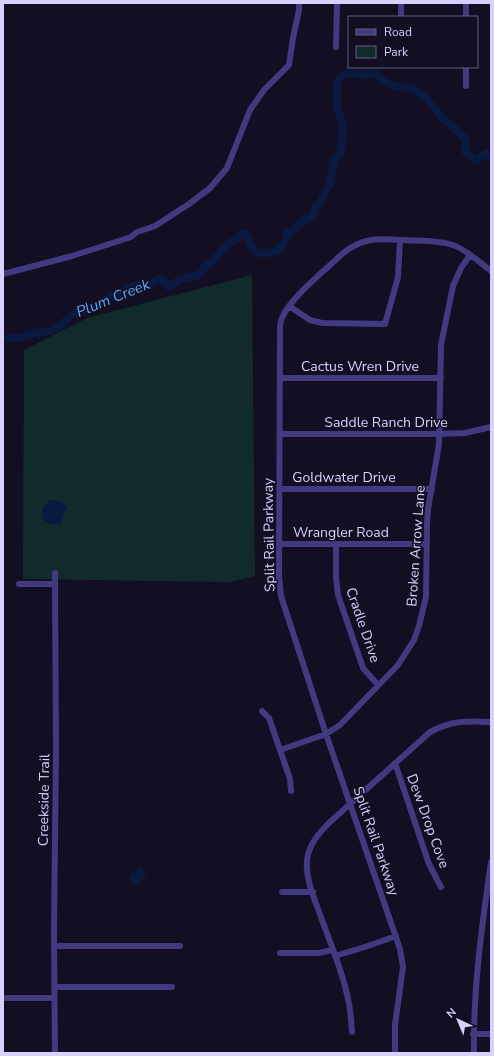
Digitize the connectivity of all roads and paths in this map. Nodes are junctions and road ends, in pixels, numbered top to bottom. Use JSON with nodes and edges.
{"nodes":[{"id":1,"x":299,"y":3,"type":"edge"},
{"id":2,"x":337,"y":3,"type":"edge"},
{"id":3,"x":401,"y":3,"type":"edge"},
{"id":4,"x":466,"y":3,"type":"edge"},
{"id":5,"x":401,"y":16,"type":"edge"},
{"id":6,"x":466,"y":16,"type":"edge"},
{"id":7,"x":336,"y":47,"type":"dead end"},
{"id":8,"x":466,"y":68,"type":"edge"},
{"id":9,"x":466,"y":86,"type":"dead end"},
{"id":10,"x":400,"y":240,"type":"junction"},
{"id":11,"x":470,"y":255,"type":"junction"},
{"id":12,"x":491,"y":271,"type":"edge"},
{"id":13,"x":3,"y":274,"type":"edge"},
{"id":14,"x":288,"y":306,"type":"junction"},
{"id":15,"x":280,"y":378,"type":"junction"},
{"id":16,"x":441,"y":378,"type":"junction"},
{"id":17,"x":491,"y":426,"type":"edge"},
{"id":18,"x":280,"y":434,"type":"junction"},
{"id":19,"x":440,"y":434,"type":"junction"},
{"id":20,"x":280,"y":489,"type":"junction"},
{"id":21,"x":432,"y":489,"type":"junction"},
{"id":22,"x":280,"y":544,"type":"junction"},
{"id":23,"x":427,"y":544,"type":"junction"},
{"id":24,"x":336,"y":545,"type":"junction"},
{"id":25,"x":55,"y":573,"type":"dead end"},
{"id":26,"x":19,"y":584,"type":"dead end"},
{"id":27,"x":55,"y":584,"type":"junction"},
{"id":28,"x":378,"y":685,"type":"junction"},
{"id":29,"x":262,"y":711,"type":"dead end"},
{"id":30,"x":491,"y":722,"type":"edge"},
{"id":31,"x":326,"y":734,"type":"junction"},
{"id":32,"x":280,"y":750,"type":"junction"},
{"id":33,"x":395,"y":763,"type":"junction"},
{"id":34,"x":291,"y":791,"type":"dead end"},
{"id":35,"x":350,"y":803,"type":"junction"},
{"id":36,"x":491,"y":862,"type":"edge"},
{"id":37,"x":440,"y":887,"type":"dead end"},
{"id":38,"x":282,"y":892,"type":"dead end"},
{"id":39,"x":313,"y":892,"type":"junction"},
{"id":40,"x":396,"y":936,"type":"junction"},
{"id":41,"x":55,"y":946,"type":"junction"},
{"id":42,"x":180,"y":946,"type":"dead end"},
{"id":43,"x":280,"y":953,"type":"dead end"},
{"id":44,"x":334,"y":953,"type":"junction"},
{"id":45,"x":54,"y":987,"type":"junction"},
{"id":46,"x":172,"y":987,"type":"dead end"},
{"id":47,"x":3,"y":998,"type":"edge"},
{"id":48,"x":54,"y":998,"type":"junction"},
{"id":49,"x":352,"y":1032,"type":"dead end"},
{"id":50,"x":474,"y":1034,"type":"junction"},
{"id":51,"x":491,"y":1034,"type":"edge"},
{"id":52,"x":55,"y":1053,"type":"edge"},
{"id":53,"x":395,"y":1053,"type":"edge"},
{"id":54,"x":474,"y":1053,"type":"edge"}],
"edges":[{"from":1,"to":13,"type":"street"},
{"from":2,"to":7,"type":"street"},
{"from":3,"to":5,"type":"street"},
{"from":4,"to":6,"type":"street"},
{"from":8,"to":9,"type":"street"},
{"from":10,"to":11,"type":"street","name":"Split Rail Parkway"},
{"from":10,"to":14,"type":"street","name":"Split Rail Parkway"},
{"from":10,"to":14,"type":"street"},
{"from":11,"to":12,"type":"street","name":"Split Rail Parkway"},
{"from":11,"to":16,"type":"street","name":"Broken Arrow Lane"},
{"from":14,"to":15,"type":"street","name":"Split Rail Parkway"},
{"from":15,"to":16,"type":"street","name":"Cactus Wren Drive"},
{"from":15,"to":18,"type":"street","name":"Split Rail Parkway"},
{"from":16,"to":19,"type":"street","name":"Broken Arrow Lane"},
{"from":17,"to":19,"type":"street","name":"Saddle Ranch Drive"},
{"from":18,"to":19,"type":"street","name":"Saddle Ranch Drive"},
{"from":18,"to":20,"type":"street","name":"Split Rail Parkway"},
{"from":19,"to":21,"type":"street","name":"Broken Arrow Lane"},
{"from":20,"to":21,"type":"street","name":"Goldwater Drive"},
{"from":20,"to":22,"type":"street","name":"Split Rail Parkway"},
{"from":21,"to":23,"type":"street","name":"Broken Arrow Lane"},
{"from":22,"to":24,"type":"street","name":"Wrangler Road"},
{"from":22,"to":31,"type":"street","name":"Split Rail Parkway"},
{"from":23,"to":24,"type":"street","name":"Wrangler Road"},
{"from":23,"to":28,"type":"street","name":"Broken Arrow Lane"},
{"from":24,"to":28,"type":"street","name":"Cradle Drive"},
{"from":25,"to":27,"type":"street","name":"Creekside Trail"},
{"from":26,"to":27,"type":"street"},
{"from":27,"to":41,"type":"street","name":"Creekside Trail"},
{"from":28,"to":31,"type":"street","name":"Broken Arrow Lane"},
{"from":29,"to":32,"type":"street"},
{"from":30,"to":33,"type":"street"},
{"from":31,"to":32,"type":"street","name":"Broken Arrow Lane"},
{"from":31,"to":35,"type":"street","name":"Split Rail Parkway"},
{"from":32,"to":34,"type":"street"},
{"from":33,"to":35,"type":"street"},
{"from":33,"to":37,"type":"street","name":"Dew Drop Cove"},
{"from":35,"to":39,"type":"street"},
{"from":35,"to":40,"type":"street","name":"Split Rail Parkway"},
{"from":36,"to":50,"type":"street"},
{"from":38,"to":39,"type":"street"},
{"from":39,"to":44,"type":"street"},
{"from":40,"to":44,"type":"street"},
{"from":40,"to":53,"type":"street","name":"Split Rail Parkway"},
{"from":41,"to":42,"type":"street"},
{"from":41,"to":45,"type":"street","name":"Creekside Trail"},
{"from":43,"to":44,"type":"street"},
{"from":44,"to":49,"type":"street"},
{"from":45,"to":46,"type":"street"},
{"from":45,"to":48,"type":"street","name":"Creekside Trail"},
{"from":47,"to":48,"type":"street"},
{"from":48,"to":52,"type":"street","name":"Creekside Trail"},
{"from":50,"to":51,"type":"street"},
{"from":50,"to":54,"type":"street"}]}
